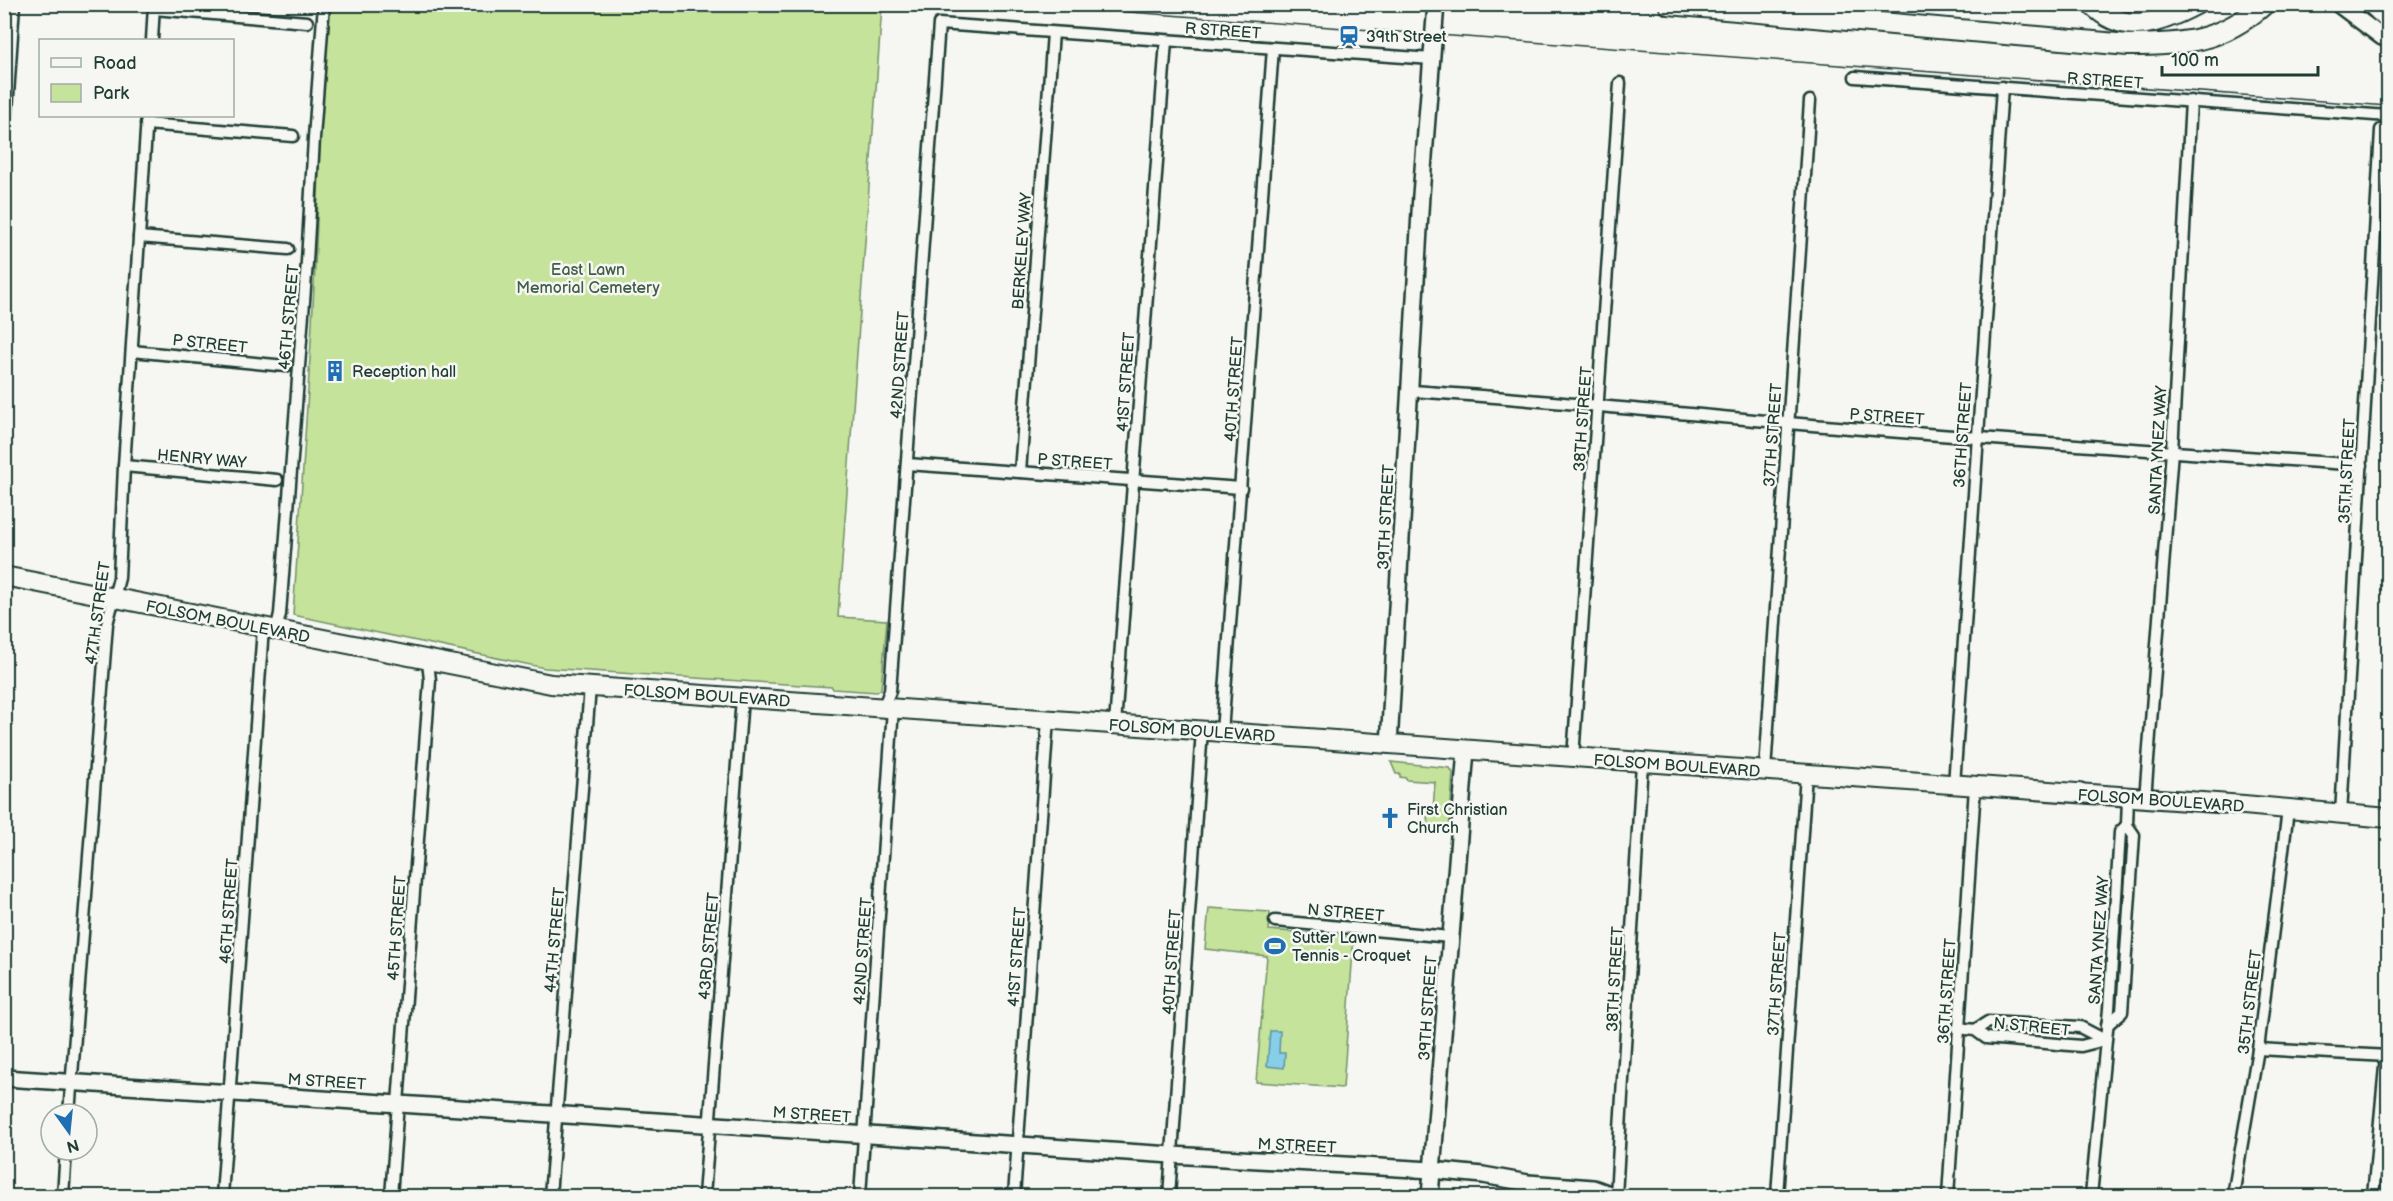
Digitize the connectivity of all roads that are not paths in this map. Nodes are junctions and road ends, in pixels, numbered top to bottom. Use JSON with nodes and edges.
{"nodes":[{"id":1,"x":14,"y":4,"type":"edge"},
{"id":2,"x":324,"y":4,"type":"edge"},
{"id":3,"x":1436,"y":4,"type":"edge"},
{"id":4,"x":1669,"y":4,"type":"edge"},
{"id":5,"x":2092,"y":4,"type":"edge"},
{"id":6,"x":2196,"y":4,"type":"edge"},
{"id":7,"x":2264,"y":4,"type":"edge"},
{"id":8,"x":2338,"y":4,"type":"edge"},
{"id":9,"x":2368,"y":4,"type":"edge"},
{"id":10,"x":154,"y":7,"type":"edge"},
{"id":11,"x":306,"y":22,"type":"dead end"},
{"id":12,"x":2388,"y":22,"type":"edge"},
{"id":13,"x":939,"y":24,"type":"joint"},
{"id":14,"x":9,"y":26,"type":"edge"},
{"id":15,"x":1053,"y":33,"type":"junction"},
{"id":16,"x":152,"y":39,"type":"edge"},
{"id":17,"x":2388,"y":39,"type":"edge"},
{"id":18,"x":1166,"y":41,"type":"junction"},
{"id":19,"x":1274,"y":48,"type":"junction"},
{"id":20,"x":1432,"y":59,"type":"junction"},
{"id":21,"x":1855,"y":77,"type":"dead end"},
{"id":22,"x":1620,"y":83,"type":"dead end"},
{"id":23,"x":2002,"y":87,"type":"junction"},
{"id":24,"x":1810,"y":101,"type":"dead end"},
{"id":25,"x":2191,"y":101,"type":"junction"},
{"id":26,"x":2388,"y":116,"type":"edge"},
{"id":27,"x":147,"y":120,"type":"edge"},
{"id":28,"x":2385,"y":130,"type":"edge"},
{"id":29,"x":293,"y":136,"type":"dead end"},
{"id":30,"x":4,"y":156,"type":"edge"},
{"id":31,"x":139,"y":237,"type":"junction"},
{"id":32,"x":288,"y":249,"type":"dead end"},
{"id":33,"x":132,"y":351,"type":"junction"},
{"id":34,"x":286,"y":366,"type":"dead end"},
{"id":35,"x":1411,"y":391,"type":"junction"},
{"id":36,"x":1598,"y":408,"type":"junction"},
{"id":37,"x":1788,"y":423,"type":"junction"},
{"id":38,"x":1977,"y":438,"type":"junction"},
{"id":39,"x":2172,"y":451,"type":"junction"},
{"id":40,"x":907,"y":464,"type":"junction"},
{"id":41,"x":2362,"y":465,"type":"junction"},
{"id":42,"x":124,"y":466,"type":"junction"},
{"id":43,"x":1020,"y":472,"type":"junction"},
{"id":44,"x":277,"y":480,"type":"dead end"},
{"id":45,"x":1133,"y":481,"type":"junction"},
{"id":46,"x":1240,"y":488,"type":"junction"},
{"id":47,"x":4,"y":576,"type":"edge"},
{"id":48,"x":113,"y":598,"type":"junction"},
{"id":49,"x":269,"y":630,"type":"junction"},
{"id":50,"x":428,"y":662,"type":"junction"},
{"id":51,"x":590,"y":687,"type":"junction"},
{"id":52,"x":742,"y":698,"type":"junction"},
{"id":53,"x":888,"y":708,"type":"junction"},
{"id":54,"x":1048,"y":719,"type":"junction"},
{"id":55,"x":1115,"y":725,"type":"junction"},
{"id":56,"x":1202,"y":730,"type":"junction"},
{"id":57,"x":1222,"y":732,"type":"junction"},
{"id":58,"x":1389,"y":745,"type":"junction"},
{"id":59,"x":1466,"y":750,"type":"junction"},
{"id":60,"x":1573,"y":758,"type":"junction"},
{"id":61,"x":1642,"y":763,"type":"junction"},
{"id":62,"x":1765,"y":771,"type":"junction"},
{"id":63,"x":1806,"y":774,"type":"junction"},
{"id":64,"x":1954,"y":785,"type":"junction"},
{"id":65,"x":1974,"y":787,"type":"junction"},
{"id":66,"x":2136,"y":799,"type":"junction"},
{"id":67,"x":2288,"y":810,"type":"junction"},
{"id":68,"x":2341,"y":814,"type":"junction"},
{"id":69,"x":2388,"y":818,"type":"edge"},
{"id":70,"x":2127,"y":825,"type":"junction"},
{"id":71,"x":2117,"y":894,"type":"junction"},
{"id":72,"x":2131,"y":895,"type":"junction"},
{"id":73,"x":1275,"y":921,"type":"dead end"},
{"id":74,"x":1450,"y":937,"type":"junction"},
{"id":75,"x":2107,"y":1025,"type":"junction"},
{"id":76,"x":1958,"y":1028,"type":"junction"},
{"id":77,"x":1975,"y":1030,"type":"junction"},
{"id":78,"x":2105,"y":1040,"type":"junction"},
{"id":79,"x":2258,"y":1049,"type":"junction"},
{"id":80,"x":2387,"y":1056,"type":"edge"},
{"id":81,"x":4,"y":1078,"type":"edge"},
{"id":82,"x":71,"y":1082,"type":"junction"},
{"id":83,"x":230,"y":1093,"type":"junction"},
{"id":84,"x":70,"y":1102,"type":"edge"},
{"id":85,"x":397,"y":1104,"type":"junction"},
{"id":86,"x":555,"y":1114,"type":"junction"},
{"id":87,"x":709,"y":1125,"type":"junction"},
{"id":88,"x":865,"y":1135,"type":"junction"},
{"id":89,"x":1018,"y":1145,"type":"junction"},
{"id":90,"x":1172,"y":1155,"type":"junction"},
{"id":91,"x":65,"y":1162,"type":"edge"},
{"id":92,"x":1432,"y":1170,"type":"junction"},
{"id":93,"x":63,"y":1197,"type":"edge"},
{"id":94,"x":222,"y":1197,"type":"edge"},
{"id":95,"x":391,"y":1197,"type":"edge"},
{"id":96,"x":550,"y":1197,"type":"edge"},
{"id":97,"x":704,"y":1197,"type":"edge"},
{"id":98,"x":860,"y":1197,"type":"edge"},
{"id":99,"x":1014,"y":1197,"type":"edge"},
{"id":100,"x":1169,"y":1197,"type":"edge"},
{"id":101,"x":1430,"y":1197,"type":"edge"},
{"id":102,"x":1615,"y":1197,"type":"edge"},
{"id":103,"x":1777,"y":1197,"type":"edge"},
{"id":104,"x":1948,"y":1197,"type":"edge"},
{"id":105,"x":2091,"y":1197,"type":"edge"},
{"id":106,"x":2233,"y":1197,"type":"edge"},
{"id":107,"x":2373,"y":1197,"type":"edge"}],
"edges":[{"from":1,"to":14,"type":"street"},
{"from":2,"to":49,"type":"street","name":"46TH STREET"},
{"from":3,"to":20,"type":"street","name":"39TH STREET"},
{"from":4,"to":7,"type":"highway"},
{"from":5,"to":6,"type":"highway"},
{"from":8,"to":17,"type":"street"},
{"from":9,"to":12,"type":"street"},
{"from":10,"to":11,"type":"street"},
{"from":10,"to":16,"type":"street"},
{"from":13,"to":15,"type":"street","name":"R STREET"},
{"from":13,"to":40,"type":"street","name":"42ND STREET"},
{"from":14,"to":30,"type":"street"},
{"from":15,"to":18,"type":"street","name":"R STREET"},
{"from":15,"to":43,"type":"street","name":"BERKELEY WAY"},
{"from":18,"to":19,"type":"street","name":"R STREET"},
{"from":18,"to":45,"type":"street","name":"41ST STREET"},
{"from":19,"to":20,"type":"street","name":"R STREET"},
{"from":19,"to":46,"type":"street","name":"40TH STREET"},
{"from":20,"to":35,"type":"street","name":"39TH STREET"},
{"from":21,"to":23,"type":"street","name":"R STREET"},
{"from":22,"to":36,"type":"street","name":"38TH STREET"},
{"from":23,"to":25,"type":"street","name":"R STREET"},
{"from":23,"to":38,"type":"street","name":"36TH STREET"},
{"from":24,"to":37,"type":"street","name":"37TH STREET"},
{"from":25,"to":26,"type":"street","name":"R STREET"},
{"from":25,"to":39,"type":"street","name":"SANTA YNEZ WAY"},
{"from":27,"to":29,"type":"street"},
{"from":27,"to":31,"type":"street","name":"47TH STREET"},
{"from":28,"to":41,"type":"street","name":"35TH STREET"},
{"from":31,"to":32,"type":"street"},
{"from":31,"to":33,"type":"street","name":"47TH STREET"},
{"from":33,"to":34,"type":"street","name":"P STREET"},
{"from":33,"to":42,"type":"street","name":"47TH STREET"},
{"from":35,"to":36,"type":"street","name":"P STREET"},
{"from":35,"to":58,"type":"street","name":"39TH STREET"},
{"from":36,"to":37,"type":"street","name":"P STREET"},
{"from":36,"to":60,"type":"street","name":"38TH STREET"},
{"from":37,"to":38,"type":"street","name":"P STREET"},
{"from":37,"to":62,"type":"street","name":"37TH STREET"},
{"from":38,"to":39,"type":"street","name":"P STREET"},
{"from":38,"to":64,"type":"street","name":"36TH STREET"},
{"from":39,"to":41,"type":"street","name":"P STREET"},
{"from":39,"to":66,"type":"street","name":"SANTA YNEZ WAY"},
{"from":40,"to":43,"type":"street","name":"P STREET"},
{"from":40,"to":53,"type":"street","name":"42ND STREET"},
{"from":41,"to":68,"type":"street","name":"35TH STREET"},
{"from":42,"to":44,"type":"street","name":"HENRY WAY"},
{"from":42,"to":48,"type":"street","name":"47TH STREET"},
{"from":43,"to":45,"type":"street","name":"P STREET"},
{"from":45,"to":46,"type":"street","name":"P STREET"},
{"from":45,"to":55,"type":"street","name":"41ST STREET"},
{"from":46,"to":57,"type":"street","name":"40TH STREET"},
{"from":47,"to":48,"type":"main road","name":"FOLSOM BOULEVARD"},
{"from":48,"to":49,"type":"main road","name":"FOLSOM BOULEVARD"},
{"from":48,"to":82,"type":"street","name":"47TH STREET"},
{"from":49,"to":50,"type":"main road","name":"FOLSOM BOULEVARD"},
{"from":49,"to":83,"type":"street","name":"46TH STREET"},
{"from":50,"to":51,"type":"main road","name":"FOLSOM BOULEVARD"},
{"from":50,"to":85,"type":"street","name":"45TH STREET"},
{"from":51,"to":52,"type":"main road","name":"FOLSOM BOULEVARD"},
{"from":51,"to":86,"type":"street","name":"44TH STREET"},
{"from":52,"to":53,"type":"main road","name":"FOLSOM BOULEVARD"},
{"from":52,"to":87,"type":"street","name":"43RD STREET"},
{"from":53,"to":54,"type":"main road","name":"FOLSOM BOULEVARD"},
{"from":53,"to":88,"type":"street","name":"42ND STREET"},
{"from":54,"to":55,"type":"main road","name":"FOLSOM BOULEVARD"},
{"from":54,"to":89,"type":"street","name":"41ST STREET"},
{"from":55,"to":56,"type":"main road","name":"FOLSOM BOULEVARD"},
{"from":56,"to":57,"type":"main road","name":"FOLSOM BOULEVARD"},
{"from":56,"to":90,"type":"street","name":"40TH STREET"},
{"from":57,"to":58,"type":"main road","name":"FOLSOM BOULEVARD"},
{"from":58,"to":59,"type":"main road","name":"FOLSOM BOULEVARD"},
{"from":59,"to":60,"type":"main road","name":"FOLSOM BOULEVARD"},
{"from":59,"to":74,"type":"street","name":"39TH STREET"},
{"from":60,"to":61,"type":"main road","name":"FOLSOM BOULEVARD"},
{"from":61,"to":62,"type":"main road","name":"FOLSOM BOULEVARD"},
{"from":61,"to":102,"type":"street","name":"38TH STREET"},
{"from":62,"to":63,"type":"main road","name":"FOLSOM BOULEVARD"},
{"from":63,"to":64,"type":"main road","name":"FOLSOM BOULEVARD"},
{"from":63,"to":103,"type":"street","name":"37TH STREET"},
{"from":64,"to":65,"type":"main road","name":"FOLSOM BOULEVARD"},
{"from":65,"to":66,"type":"main road","name":"FOLSOM BOULEVARD"},
{"from":65,"to":76,"type":"street","name":"36TH STREET"},
{"from":66,"to":67,"type":"main road","name":"FOLSOM BOULEVARD"},
{"from":66,"to":70,"type":"street","name":"SANTA YNEZ WAY"},
{"from":67,"to":68,"type":"main road","name":"FOLSOM BOULEVARD"},
{"from":67,"to":79,"type":"street","name":"35TH STREET"},
{"from":68,"to":69,"type":"main road","name":"FOLSOM BOULEVARD"},
{"from":70,"to":71,"type":"street","name":"SANTA YNEZ WAY"},
{"from":70,"to":72,"type":"street","name":"SANTA YNEZ WAY"},
{"from":71,"to":72,"type":"street"},
{"from":71,"to":75,"type":"street","name":"SANTA YNEZ WAY"},
{"from":72,"to":75,"type":"street","name":"SANTA YNEZ WAY"},
{"from":73,"to":74,"type":"street","name":"N STREET"},
{"from":74,"to":92,"type":"street","name":"39TH STREET"},
{"from":75,"to":78,"type":"street","name":"SANTA YNEZ WAY"},
{"from":76,"to":77,"type":"street","name":"N STREET"},
{"from":76,"to":104,"type":"street","name":"36TH STREET"},
{"from":77,"to":78,"type":"street","name":"N STREET"},
{"from":77,"to":78,"type":"street"},
{"from":78,"to":105,"type":"street","name":"SANTA YNEZ WAY"},
{"from":79,"to":80,"type":"street"},
{"from":79,"to":106,"type":"street","name":"35TH STREET"},
{"from":80,"to":107,"type":"street"},
{"from":81,"to":82,"type":"street","name":"M STREET"},
{"from":82,"to":83,"type":"street","name":"M STREET"},
{"from":82,"to":84,"type":"street","name":"47TH STREET"},
{"from":83,"to":85,"type":"street","name":"M STREET"},
{"from":83,"to":94,"type":"street","name":"46TH STREET"},
{"from":85,"to":86,"type":"street","name":"M STREET"},
{"from":85,"to":95,"type":"street","name":"45TH STREET"},
{"from":86,"to":87,"type":"street","name":"M STREET"},
{"from":86,"to":96,"type":"street","name":"44TH STREET"},
{"from":87,"to":88,"type":"street","name":"M STREET"},
{"from":87,"to":97,"type":"street","name":"43RD STREET"},
{"from":88,"to":89,"type":"street","name":"M STREET"},
{"from":88,"to":98,"type":"street","name":"42ND STREET"},
{"from":89,"to":90,"type":"street","name":"M STREET"},
{"from":89,"to":99,"type":"street","name":"41ST STREET"},
{"from":90,"to":92,"type":"street","name":"M STREET"},
{"from":90,"to":100,"type":"street","name":"40TH STREET"},
{"from":91,"to":93,"type":"street"},
{"from":92,"to":101,"type":"street","name":"39TH STREET"},
{"from":92,"to":102,"type":"street","name":"M STREET"}]}
